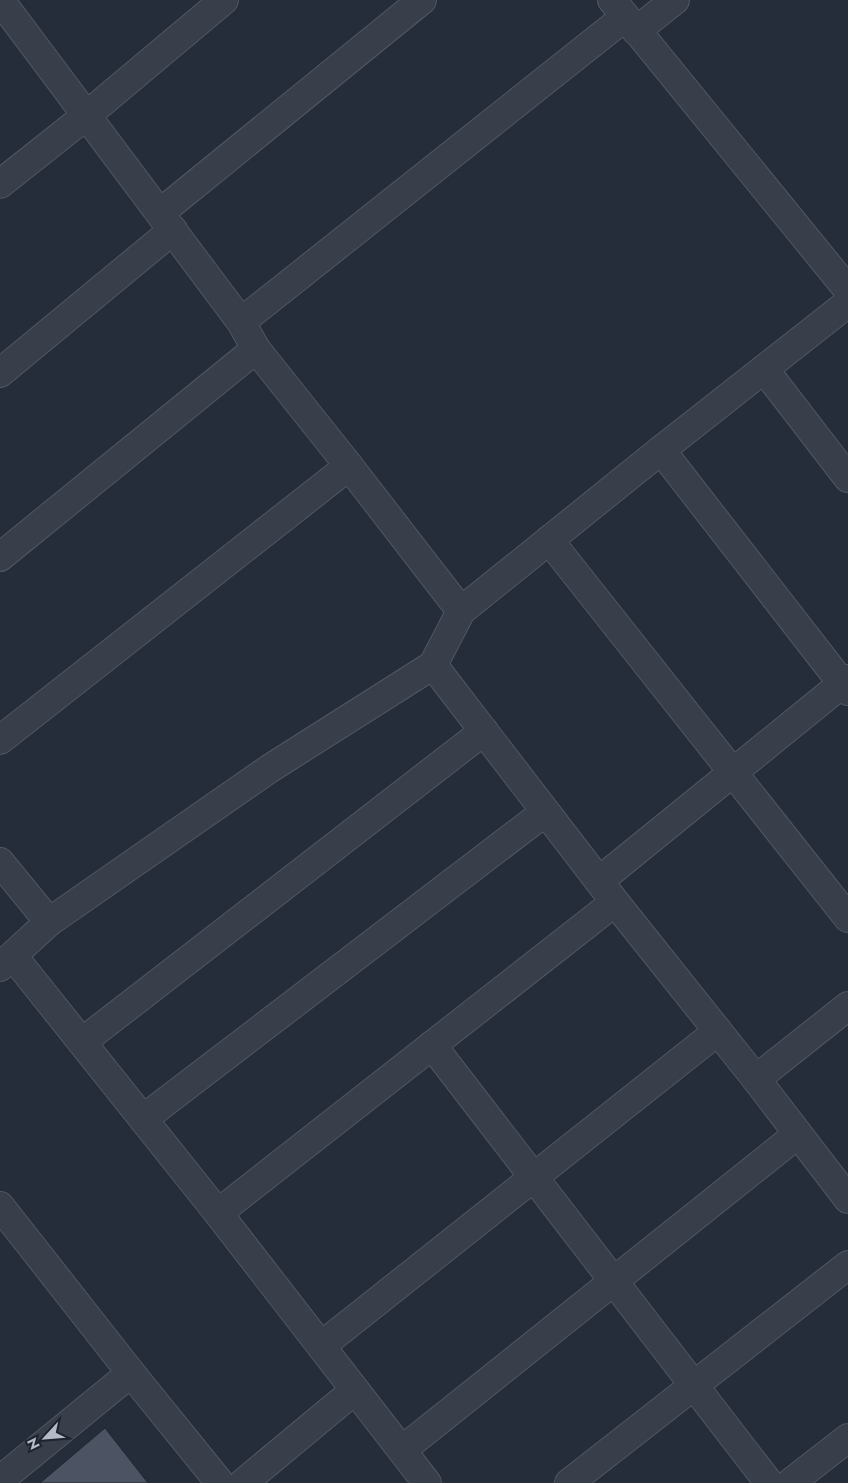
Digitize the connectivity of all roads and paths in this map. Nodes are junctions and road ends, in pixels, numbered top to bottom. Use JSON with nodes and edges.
{"nodes":[{"id":1,"x":0,"y":0,"type":"edge"},
{"id":2,"x":224,"y":0,"type":"edge"},
{"id":3,"x":422,"y":0,"type":"edge"},
{"id":4,"x":675,"y":0,"type":"edge"},
{"id":5,"x":624,"y":16,"type":"edge"},
{"id":6,"x":86,"y":115,"type":"junction"},
{"id":7,"x":0,"y":184,"type":"edge"},
{"id":8,"x":167,"y":222,"type":"junction"},
{"id":9,"x":848,"y":290,"type":"edge"},
{"id":10,"x":848,"y":303,"type":"edge"},
{"id":11,"x":241,"y":322,"type":"junction"},
{"id":12,"x":256,"y":349,"type":"junction"},
{"id":13,"x":764,"y":369,"type":"junction"},
{"id":14,"x":0,"y":372,"type":"edge"},
{"id":15,"x":661,"y":450,"type":"junction"},
{"id":16,"x":349,"y":466,"type":"junction"},
{"id":17,"x":848,"y":478,"type":"edge"},
{"id":18,"x":549,"y":540,"type":"junction"},
{"id":19,"x":0,"y":557,"type":"edge"},
{"id":20,"x":461,"y":611,"type":"junction"},
{"id":21,"x":433,"y":665,"type":"junction"},
{"id":22,"x":846,"y":684,"type":"edge"},
{"id":23,"x":484,"y":732,"type":"junction"},
{"id":24,"x":0,"y":740,"type":"edge"},
{"id":25,"x":733,"y":773,"type":"junction"},
{"id":26,"x":546,"y":812,"type":"junction"},
{"id":27,"x":0,"y":862,"type":"edge"},
{"id":28,"x":607,"y":892,"type":"junction"},
{"id":29,"x":848,"y":918,"type":"edge"},
{"id":30,"x":49,"y":922,"type":"junction"},
{"id":31,"x":6,"y":961,"type":"edge"},
{"id":32,"x":848,"y":1006,"type":"edge"},
{"id":33,"x":718,"y":1031,"type":"junction"},
{"id":34,"x":82,"y":1042,"type":"junction"},
{"id":35,"x":432,"y":1046,"type":"junction"},
{"id":36,"x":756,"y":1079,"type":"junction"},
{"id":37,"x":143,"y":1118,"type":"junction"},
{"id":38,"x":798,"y":1134,"type":"junction"},
{"id":39,"x":533,"y":1177,"type":"junction"},
{"id":40,"x":848,"y":1199,"type":"edge"},
{"id":41,"x":0,"y":1206,"type":"edge"},
{"id":42,"x":218,"y":1213,"type":"junction"},
{"id":43,"x":848,"y":1265,"type":"edge"},
{"id":44,"x":613,"y":1281,"type":"junction"},
{"id":45,"x":321,"y":1346,"type":"junction"},
{"id":46,"x":131,"y":1373,"type":"junction"},
{"id":47,"x":694,"y":1386,"type":"junction"},
{"id":48,"x":355,"y":1390,"type":"junction"},
{"id":49,"x":848,"y":1438,"type":"edge"},
{"id":50,"x":402,"y":1450,"type":"junction"},
{"id":51,"x":0,"y":1480,"type":"edge"},
{"id":52,"x":220,"y":1483,"type":"edge"},
{"id":53,"x":243,"y":1483,"type":"edge"},
{"id":54,"x":427,"y":1483,"type":"edge"},
{"id":55,"x":569,"y":1483,"type":"edge"},
{"id":56,"x":769,"y":1483,"type":"edge"},
{"id":57,"x":790,"y":1483,"type":"edge"}],
"edges":[{"from":1,"to":6,"type":"street"},
{"from":2,"to":6,"type":"street"},
{"from":3,"to":8,"type":"street"},
{"from":4,"to":5,"type":"street"},
{"from":5,"to":9,"type":"street"},
{"from":5,"to":11,"type":"street"},
{"from":6,"to":7,"type":"street"},
{"from":6,"to":8,"type":"street"},
{"from":8,"to":11,"type":"street"},
{"from":8,"to":14,"type":"street"},
{"from":10,"to":13,"type":"street"},
{"from":11,"to":12,"type":"street"},
{"from":12,"to":16,"type":"street"},
{"from":12,"to":19,"type":"street"},
{"from":13,"to":15,"type":"street"},
{"from":13,"to":17,"type":"street"},
{"from":15,"to":18,"type":"street"},
{"from":15,"to":22,"type":"street"},
{"from":16,"to":20,"type":"street"},
{"from":16,"to":24,"type":"street"},
{"from":18,"to":20,"type":"street"},
{"from":18,"to":25,"type":"street"},
{"from":20,"to":21,"type":"street"},
{"from":21,"to":23,"type":"street"},
{"from":21,"to":30,"type":"street"},
{"from":22,"to":25,"type":"street"},
{"from":23,"to":26,"type":"street"},
{"from":23,"to":34,"type":"street"},
{"from":25,"to":28,"type":"street"},
{"from":25,"to":29,"type":"street"},
{"from":26,"to":28,"type":"street"},
{"from":26,"to":37,"type":"street"},
{"from":27,"to":30,"type":"street"},
{"from":28,"to":33,"type":"street"},
{"from":28,"to":35,"type":"street"},
{"from":30,"to":31,"type":"street"},
{"from":31,"to":34,"type":"street"},
{"from":32,"to":36,"type":"street"},
{"from":33,"to":36,"type":"street"},
{"from":33,"to":39,"type":"street"},
{"from":34,"to":37,"type":"street"},
{"from":35,"to":39,"type":"street"},
{"from":35,"to":42,"type":"street"},
{"from":36,"to":38,"type":"street"},
{"from":37,"to":42,"type":"street"},
{"from":38,"to":40,"type":"street"},
{"from":38,"to":44,"type":"street"},
{"from":39,"to":44,"type":"street"},
{"from":39,"to":45,"type":"street"},
{"from":41,"to":46,"type":"street"},
{"from":42,"to":45,"type":"street"},
{"from":43,"to":47,"type":"street"},
{"from":44,"to":47,"type":"street"},
{"from":44,"to":50,"type":"street"},
{"from":45,"to":48,"type":"street"},
{"from":46,"to":51,"type":"street"},
{"from":46,"to":52,"type":"street"},
{"from":47,"to":55,"type":"street"},
{"from":47,"to":56,"type":"street"},
{"from":48,"to":50,"type":"street"},
{"from":48,"to":53,"type":"street"},
{"from":49,"to":57,"type":"street"},
{"from":50,"to":54,"type":"street"}]}
